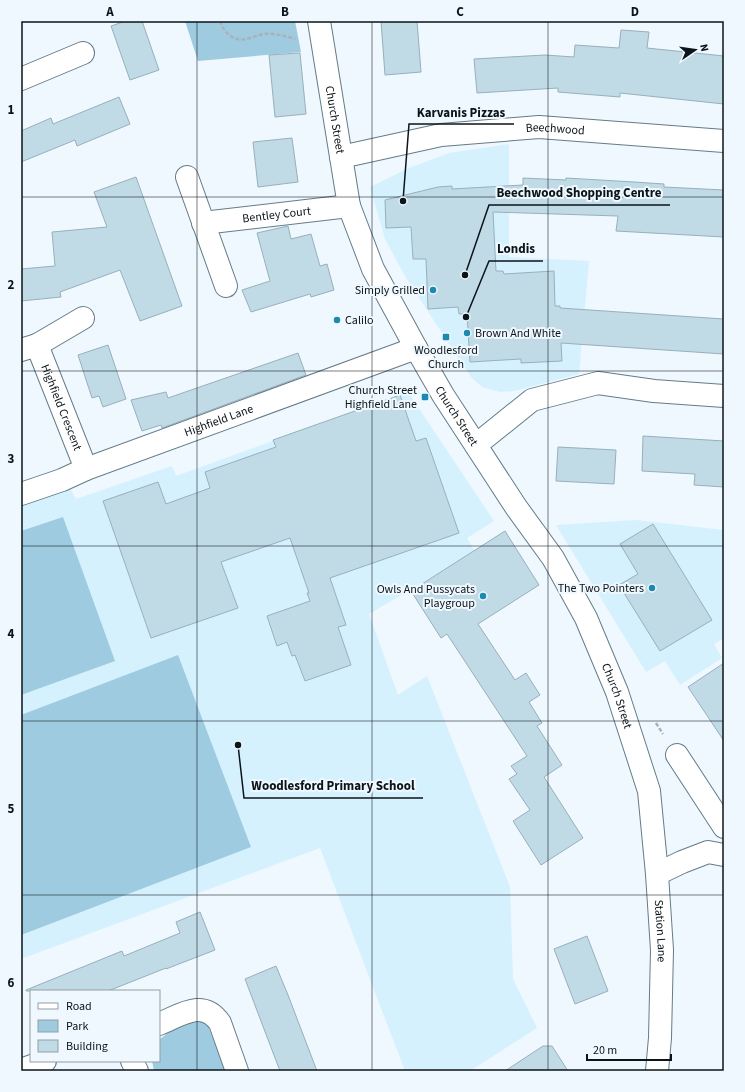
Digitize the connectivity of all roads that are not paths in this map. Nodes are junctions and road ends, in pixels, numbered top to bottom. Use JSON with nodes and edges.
{"nodes":[{"id":1,"x":319,"y":21,"type":"edge"},
{"id":2,"x":83,"y":53,"type":"dead end"},
{"id":3,"x":21,"y":79,"type":"edge"},
{"id":4,"x":724,"y":141,"type":"edge"},
{"id":5,"x":341,"y":156,"type":"junction"},
{"id":6,"x":187,"y":177,"type":"dead end"},
{"id":7,"x":350,"y":206,"type":"junction"},
{"id":8,"x":203,"y":223,"type":"junction"},
{"id":9,"x":226,"y":286,"type":"dead end"},
{"id":10,"x":83,"y":318,"type":"dead end"},
{"id":11,"x":29,"y":348,"type":"edge"},
{"id":12,"x":416,"y":348,"type":"junction"},
{"id":13,"x":724,"y":396,"type":"edge"},
{"id":14,"x":476,"y":445,"type":"junction"},
{"id":15,"x":86,"y":469,"type":"junction"},
{"id":16,"x":21,"y":494,"type":"edge"},
{"id":17,"x":677,"y":755,"type":"dead end"},
{"id":18,"x":649,"y":791,"type":"joint"},
{"id":19,"x":724,"y":827,"type":"edge"},
{"id":20,"x":724,"y":855,"type":"edge"},
{"id":21,"x":657,"y":874,"type":"junction"},
{"id":22,"x":160,"y":1024,"type":"edge"},
{"id":23,"x":42,"y":1062,"type":"edge"},
{"id":24,"x":132,"y":1062,"type":"edge"},
{"id":25,"x":21,"y":1070,"type":"edge"},
{"id":26,"x":137,"y":1071,"type":"edge"},
{"id":27,"x":237,"y":1071,"type":"edge"},
{"id":28,"x":657,"y":1071,"type":"edge"}],
"edges":[{"from":1,"to":5,"type":"street","name":"Church Street"},
{"from":2,"to":3,"type":"street"},
{"from":4,"to":5,"type":"street","name":"Beechwood"},
{"from":5,"to":7,"type":"street","name":"Church Street"},
{"from":6,"to":8,"type":"street"},
{"from":7,"to":8,"type":"street","name":"Bentley Court"},
{"from":7,"to":12,"type":"street","name":"Church Street"},
{"from":8,"to":9,"type":"street"},
{"from":10,"to":11,"type":"street","name":"Highfield Crescent"},
{"from":11,"to":15,"type":"street","name":"Highfield Crescent"},
{"from":12,"to":14,"type":"street","name":"Church Street"},
{"from":12,"to":15,"type":"street","name":"Highfield Lane"},
{"from":13,"to":14,"type":"street"},
{"from":14,"to":18,"type":"street","name":"Church Street"},
{"from":15,"to":16,"type":"street","name":"Highfield Lane"},
{"from":17,"to":19,"type":"street"},
{"from":18,"to":21,"type":"street","name":"Station Lane"},
{"from":20,"to":21,"type":"street"},
{"from":21,"to":28,"type":"street","name":"Station Lane"},
{"from":22,"to":27,"type":"street"},
{"from":23,"to":25,"type":"street"},
{"from":24,"to":26,"type":"street"}]}
